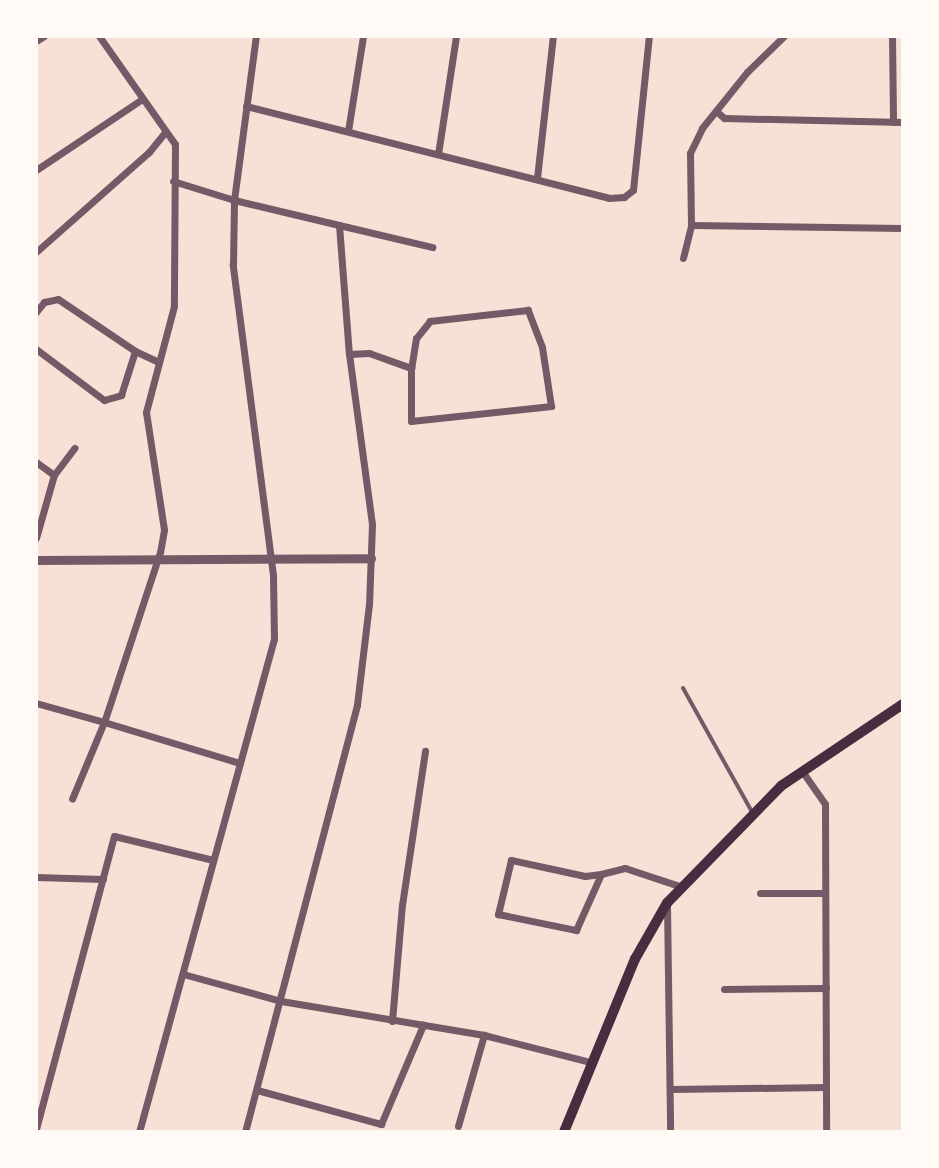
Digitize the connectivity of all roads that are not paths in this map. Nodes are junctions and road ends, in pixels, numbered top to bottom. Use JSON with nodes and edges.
{"nodes":[{"id":1,"x":44,"y":36,"type":"edge"},
{"id":2,"x":99,"y":36,"type":"edge"},
{"id":3,"x":256,"y":36,"type":"edge"},
{"id":4,"x":363,"y":36,"type":"edge"},
{"id":5,"x":456,"y":36,"type":"edge"},
{"id":6,"x":553,"y":36,"type":"edge"},
{"id":7,"x":649,"y":36,"type":"edge"},
{"id":8,"x":784,"y":36,"type":"edge"},
{"id":9,"x":892,"y":36,"type":"edge"},
{"id":10,"x":36,"y":41,"type":"edge"},
{"id":11,"x":142,"y":99,"type":"junction"},
{"id":12,"x":246,"y":106,"type":"junction"},
{"id":13,"x":716,"y":111,"type":"junction"},
{"id":14,"x":893,"y":122,"type":"junction"},
{"id":15,"x":903,"y":122,"type":"edge"},
{"id":16,"x":348,"y":131,"type":"junction"},
{"id":17,"x":165,"y":132,"type":"junction"},
{"id":18,"x":438,"y":154,"type":"junction"},
{"id":19,"x":36,"y":170,"type":"edge"},
{"id":20,"x":537,"y":178,"type":"junction"},
{"id":21,"x":173,"y":181,"type":"junction"},
{"id":22,"x":234,"y":200,"type":"junction"},
{"id":23,"x":339,"y":225,"type":"junction"},
{"id":24,"x":691,"y":225,"type":"junction"},
{"id":25,"x":903,"y":228,"type":"edge"},
{"id":26,"x":432,"y":247,"type":"dead end"},
{"id":27,"x":36,"y":252,"type":"edge"},
{"id":28,"x":683,"y":258,"type":"dead end"},
{"id":29,"x":36,"y":312,"type":"edge"},
{"id":30,"x":36,"y":349,"type":"edge"},
{"id":31,"x":135,"y":351,"type":"junction"},
{"id":32,"x":349,"y":354,"type":"junction"},
{"id":33,"x":159,"y":362,"type":"junction"},
{"id":34,"x":411,"y":368,"type":"junction"},
{"id":35,"x":74,"y":448,"type":"dead end"},
{"id":36,"x":36,"y":462,"type":"edge"},
{"id":37,"x":54,"y":475,"type":"junction"},
{"id":38,"x":36,"y":538,"type":"edge"},
{"id":39,"x":271,"y":558,"type":"junction"},
{"id":40,"x":371,"y":558,"type":"junction"},
{"id":41,"x":36,"y":560,"type":"edge"},
{"id":42,"x":157,"y":560,"type":"junction"},
{"id":43,"x":683,"y":688,"type":"dead end"},
{"id":44,"x":36,"y":703,"type":"edge"},
{"id":45,"x":903,"y":704,"type":"edge"},
{"id":46,"x":104,"y":722,"type":"junction"},
{"id":47,"x":425,"y":751,"type":"dead end"},
{"id":48,"x":240,"y":763,"type":"junction"},
{"id":49,"x":802,"y":771,"type":"junction"},
{"id":50,"x":72,"y":799,"type":"dead end"},
{"id":51,"x":752,"y":812,"type":"junction"},
{"id":52,"x":213,"y":860,"type":"junction"},
{"id":53,"x":601,"y":874,"type":"junction"},
{"id":54,"x":36,"y":877,"type":"edge"},
{"id":55,"x":103,"y":879,"type":"junction"},
{"id":56,"x":682,"y":887,"type":"junction"},
{"id":57,"x":760,"y":893,"type":"dead end"},
{"id":58,"x":825,"y":893,"type":"junction"},
{"id":59,"x":667,"y":903,"type":"junction"},
{"id":60,"x":183,"y":974,"type":"junction"},
{"id":61,"x":826,"y":988,"type":"junction"},
{"id":62,"x":724,"y":989,"type":"dead end"},
{"id":63,"x":281,"y":1001,"type":"junction"},
{"id":64,"x":392,"y":1021,"type":"junction"},
{"id":65,"x":423,"y":1025,"type":"junction"},
{"id":66,"x":484,"y":1035,"type":"junction"},
{"id":67,"x":590,"y":1062,"type":"junction"},
{"id":68,"x":826,"y":1087,"type":"junction"},
{"id":69,"x":670,"y":1089,"type":"junction"},
{"id":70,"x":257,"y":1090,"type":"junction"},
{"id":71,"x":458,"y":1126,"type":"dead end"},
{"id":72,"x":379,"y":1128,"type":"edge"},
{"id":73,"x":36,"y":1129,"type":"edge"},
{"id":74,"x":139,"y":1132,"type":"edge"},
{"id":75,"x":245,"y":1132,"type":"edge"},
{"id":76,"x":564,"y":1132,"type":"edge"},
{"id":77,"x":670,"y":1132,"type":"edge"},
{"id":78,"x":826,"y":1132,"type":"edge"}],
"edges":[{"from":1,"to":10,"type":"street"},
{"from":2,"to":11,"type":"street"},
{"from":3,"to":12,"type":"street"},
{"from":4,"to":16,"type":"street"},
{"from":5,"to":18,"type":"street"},
{"from":6,"to":20,"type":"street"},
{"from":7,"to":20,"type":"street"},
{"from":8,"to":13,"type":"street"},
{"from":9,"to":14,"type":"street"},
{"from":11,"to":17,"type":"street"},
{"from":11,"to":19,"type":"street"},
{"from":12,"to":16,"type":"street"},
{"from":12,"to":22,"type":"street"},
{"from":13,"to":14,"type":"street"},
{"from":13,"to":24,"type":"street"},
{"from":14,"to":15,"type":"street"},
{"from":16,"to":18,"type":"street"},
{"from":17,"to":21,"type":"street"},
{"from":17,"to":27,"type":"street"},
{"from":18,"to":20,"type":"street"},
{"from":21,"to":22,"type":"street"},
{"from":21,"to":33,"type":"street"},
{"from":22,"to":23,"type":"street"},
{"from":22,"to":39,"type":"street"},
{"from":23,"to":26,"type":"street"},
{"from":23,"to":32,"type":"street"},
{"from":24,"to":25,"type":"street"},
{"from":24,"to":28,"type":"street"},
{"from":29,"to":31,"type":"street"},
{"from":30,"to":31,"type":"street"},
{"from":31,"to":33,"type":"street"},
{"from":32,"to":34,"type":"street"},
{"from":32,"to":40,"type":"street"},
{"from":33,"to":42,"type":"street"},
{"from":34,"to":34,"type":"street"},
{"from":35,"to":37,"type":"street"},
{"from":36,"to":37,"type":"street"},
{"from":37,"to":38,"type":"street"},
{"from":39,"to":40,"type":"street"},
{"from":39,"to":42,"type":"street"},
{"from":39,"to":48,"type":"street"},
{"from":40,"to":63,"type":"street"},
{"from":41,"to":42,"type":"street"},
{"from":42,"to":46,"type":"street"},
{"from":43,"to":51,"type":"lane"},
{"from":44,"to":46,"type":"street"},
{"from":45,"to":49,"type":"main road"},
{"from":46,"to":48,"type":"street"},
{"from":46,"to":50,"type":"street"},
{"from":47,"to":64,"type":"street"},
{"from":48,"to":52,"type":"street"},
{"from":49,"to":51,"type":"main road"},
{"from":49,"to":58,"type":"street"},
{"from":51,"to":56,"type":"main road"},
{"from":52,"to":55,"type":"street"},
{"from":52,"to":60,"type":"street"},
{"from":53,"to":53,"type":"street"},
{"from":53,"to":56,"type":"street"},
{"from":54,"to":55,"type":"street"},
{"from":55,"to":73,"type":"street"},
{"from":56,"to":59,"type":"main road"},
{"from":57,"to":58,"type":"street"},
{"from":58,"to":61,"type":"street"},
{"from":59,"to":67,"type":"main road"},
{"from":59,"to":69,"type":"street"},
{"from":60,"to":63,"type":"street"},
{"from":60,"to":74,"type":"street"},
{"from":61,"to":62,"type":"street"},
{"from":61,"to":68,"type":"street"},
{"from":63,"to":64,"type":"street"},
{"from":63,"to":70,"type":"street"},
{"from":64,"to":65,"type":"street"},
{"from":65,"to":66,"type":"street"},
{"from":65,"to":72,"type":"street"},
{"from":66,"to":67,"type":"street"},
{"from":66,"to":71,"type":"street"},
{"from":67,"to":76,"type":"main road"},
{"from":68,"to":69,"type":"street"},
{"from":68,"to":78,"type":"street"},
{"from":69,"to":77,"type":"street"},
{"from":70,"to":72,"type":"street"},
{"from":70,"to":75,"type":"street"}]}
